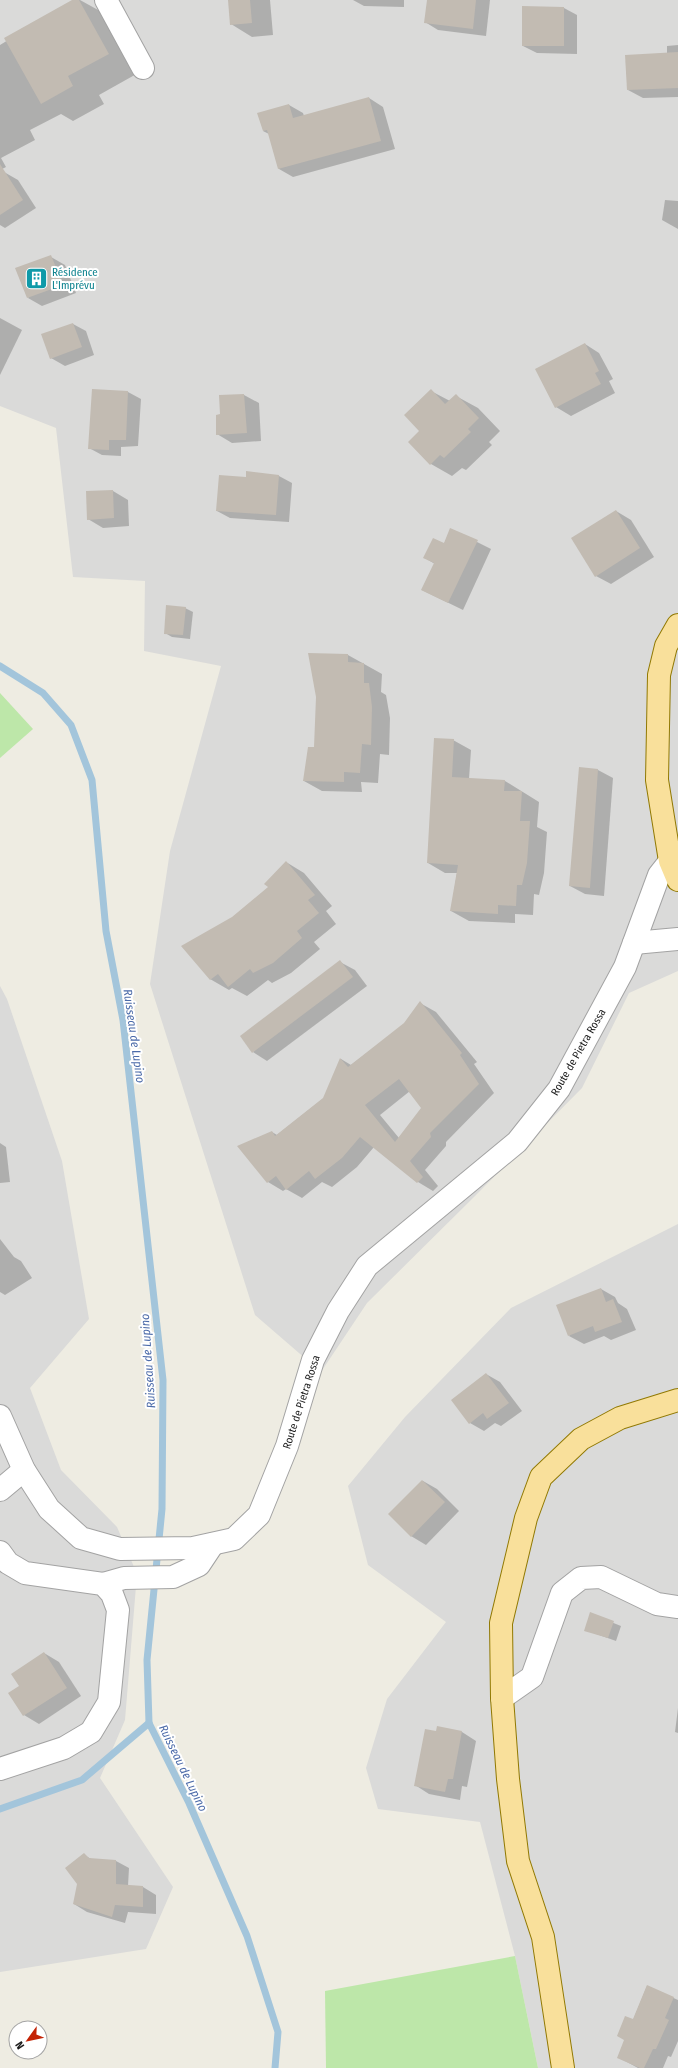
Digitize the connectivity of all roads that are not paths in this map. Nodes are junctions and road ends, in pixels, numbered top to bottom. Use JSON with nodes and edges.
{"nodes":[{"id":1,"x":106,"y":0,"type":"edge"},
{"id":2,"x":143,"y":68,"type":"dead end"},
{"id":3,"x":678,"y":625,"type":"edge"},
{"id":4,"x":674,"y":870,"type":"edge"},
{"id":5,"x":678,"y":939,"type":"edge"},
{"id":6,"x":634,"y":943,"type":"junction"},
{"id":7,"x":678,"y":1400,"type":"edge"},
{"id":8,"x":0,"y":1416,"type":"edge"},
{"id":9,"x":24,"y":1470,"type":"junction"},
{"id":10,"x":0,"y":1490,"type":"edge"},
{"id":11,"x":203,"y":1546,"type":"junction"},
{"id":12,"x":0,"y":1552,"type":"edge"},
{"id":13,"x":104,"y":1584,"type":"junction"},
{"id":14,"x":678,"y":1607,"type":"edge"},
{"id":15,"x":502,"y":1698,"type":"junction"},
{"id":16,"x":0,"y":1769,"type":"edge"},
{"id":17,"x":563,"y":2068,"type":"edge"}],
"edges":[{"from":1,"to":2,"type":"street"},
{"from":3,"to":4,"type":"main road"},
{"from":4,"to":6,"type":"street","name":"Route de Pietra Rossa"},
{"from":5,"to":6,"type":"street"},
{"from":6,"to":11,"type":"street","name":"Route de Pietra Rossa"},
{"from":7,"to":15,"type":"main road"},
{"from":8,"to":9,"type":"street","name":"Route de Pietra Rossa"},
{"from":9,"to":10,"type":"street"},
{"from":9,"to":11,"type":"street","name":"Route de Pietra Rossa"},
{"from":11,"to":13,"type":"street"},
{"from":12,"to":13,"type":"street"},
{"from":13,"to":16,"type":"street"},
{"from":14,"to":15,"type":"street"},
{"from":15,"to":17,"type":"main road"}]}
